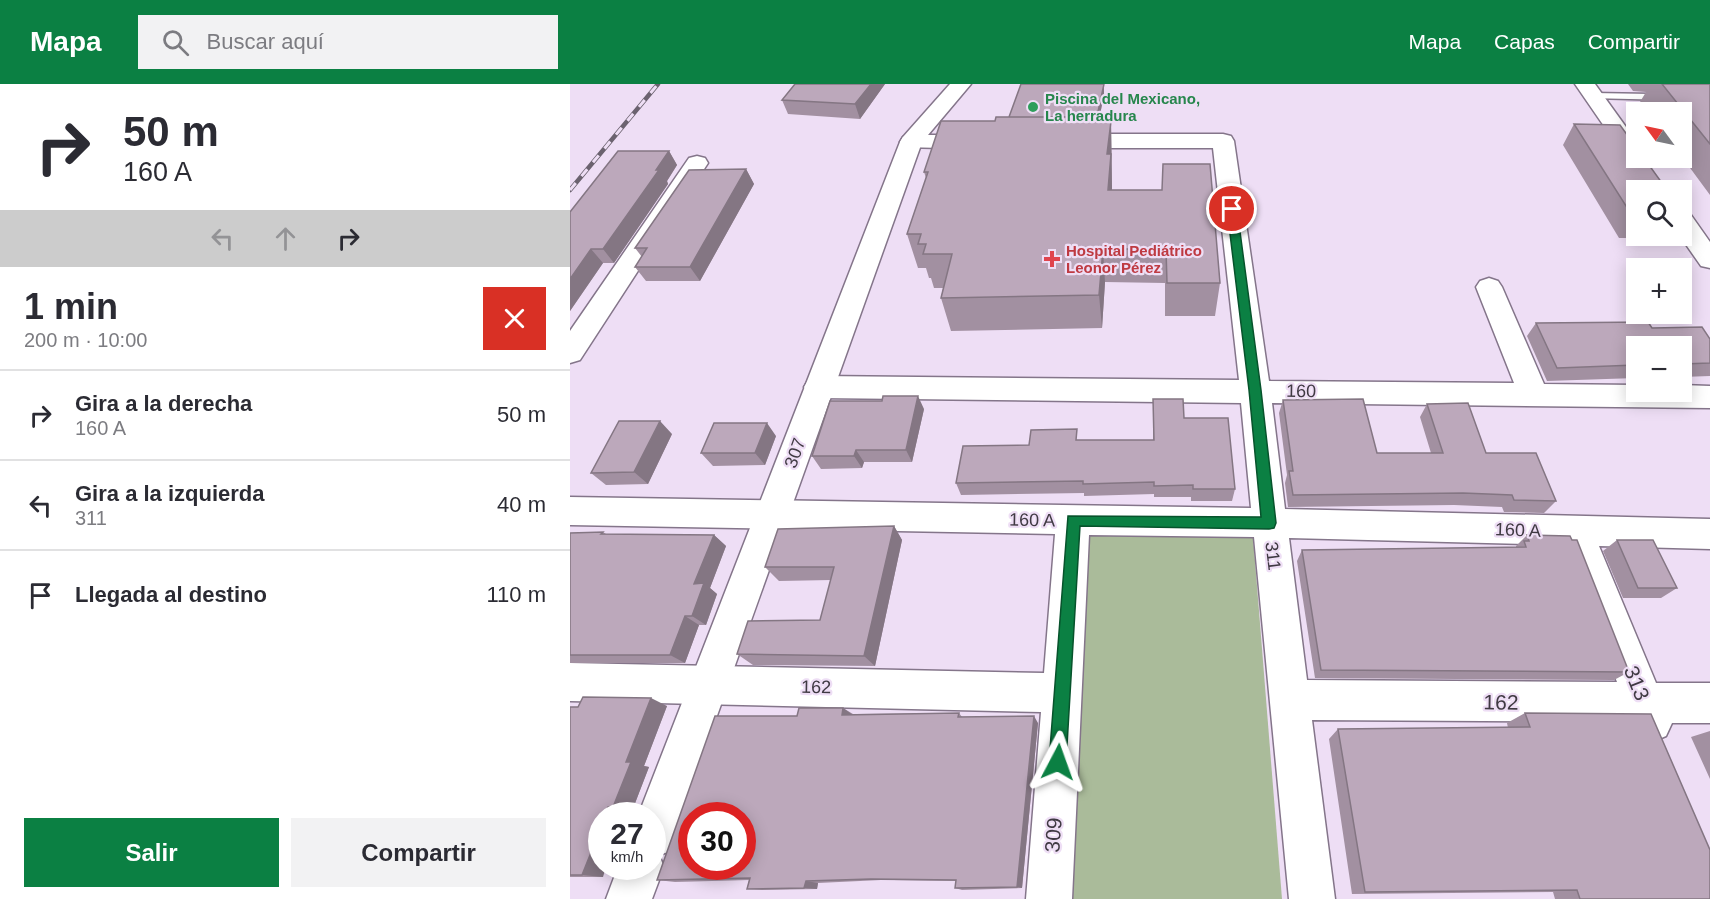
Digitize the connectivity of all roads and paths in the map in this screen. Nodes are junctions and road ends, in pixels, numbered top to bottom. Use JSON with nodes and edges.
{"nodes":[{"id":1,"x":961,"y":84,"type":"edge"},
{"id":2,"x":1589,"y":90,"type":"edge"},
{"id":3,"x":1710,"y":98,"type":"edge"},
{"id":4,"x":911,"y":142,"type":"junction"},
{"id":5,"x":1003,"y":142,"type":"edge"},
{"id":6,"x":1050,"y":142,"type":"edge"},
{"id":7,"x":1626,"y":142,"type":"edge"},
{"id":8,"x":697,"y":163,"type":"dead end"},
{"id":9,"x":1692,"y":234,"type":"edge"},
{"id":10,"x":1710,"y":260,"type":"edge"},
{"id":11,"x":1489,"y":287,"type":"dead end"},
{"id":12,"x":570,"y":353,"type":"edge"},
{"id":13,"x":819,"y":387,"type":"junction"},
{"id":14,"x":1255,"y":390,"type":"junction"},
{"id":15,"x":1533,"y":394,"type":"junction"},
{"id":16,"x":1710,"y":397,"type":"edge"},
{"id":17,"x":570,"y":511,"type":"edge"},
{"id":18,"x":772,"y":516,"type":"junction"},
{"id":19,"x":1073,"y":520,"type":"junction"},
{"id":20,"x":1269,"y":523,"type":"junction"},
{"id":21,"x":1576,"y":531,"type":"junction"},
{"id":22,"x":1710,"y":534,"type":"edge"},
{"id":23,"x":570,"y":682,"type":"edge"},
{"id":24,"x":709,"y":684,"type":"junction"},
{"id":25,"x":1062,"y":693,"type":"junction"},
{"id":26,"x":1291,"y":700,"type":"junction"},
{"id":27,"x":1645,"y":703,"type":"junction"},
{"id":28,"x":1710,"y":703,"type":"edge"},
{"id":29,"x":1666,"y":758,"type":"edge"},
{"id":30,"x":665,"y":802,"type":"edge"},
{"id":31,"x":636,"y":880,"type":"edge"},
{"id":32,"x":629,"y":899,"type":"edge"},
{"id":33,"x":1049,"y":899,"type":"edge"},
{"id":34,"x":1312,"y":899,"type":"edge"}],
"edges":[{"from":1,"to":4,"type":"street","name":"307"},
{"from":2,"to":3,"type":"lane"},
{"from":2,"to":7,"type":"street"},
{"from":4,"to":5,"type":"street"},
{"from":4,"to":13,"type":"street","name":"307"},
{"from":6,"to":14,"type":"street","name":"311"},
{"from":8,"to":12,"type":"street"},
{"from":9,"to":10,"type":"street"},
{"from":11,"to":15,"type":"street"},
{"from":13,"to":14,"type":"street","name":"160"},
{"from":13,"to":18,"type":"street","name":"307"},
{"from":14,"to":15,"type":"street","name":"160"},
{"from":14,"to":20,"type":"street","name":"311"},
{"from":15,"to":16,"type":"street","name":"160"},
{"from":17,"to":18,"type":"street","name":"160 A"},
{"from":18,"to":19,"type":"street","name":"160 A"},
{"from":18,"to":24,"type":"street","name":"307"},
{"from":19,"to":20,"type":"street","name":"160 A"},
{"from":19,"to":25,"type":"street","name":"309"},
{"from":20,"to":21,"type":"street","name":"160 A"},
{"from":20,"to":26,"type":"street","name":"311"},
{"from":21,"to":22,"type":"street","name":"160 A"},
{"from":21,"to":27,"type":"street","name":"313"},
{"from":23,"to":24,"type":"street","name":"162"},
{"from":24,"to":25,"type":"street","name":"162"},
{"from":24,"to":30,"type":"street","name":"307"},
{"from":25,"to":33,"type":"street","name":"309"},
{"from":26,"to":27,"type":"street","name":"162"},
{"from":26,"to":34,"type":"street","name":"311"},
{"from":27,"to":28,"type":"street","name":"162"},
{"from":27,"to":29,"type":"street","name":"313"},
{"from":31,"to":32,"type":"street"}]}
